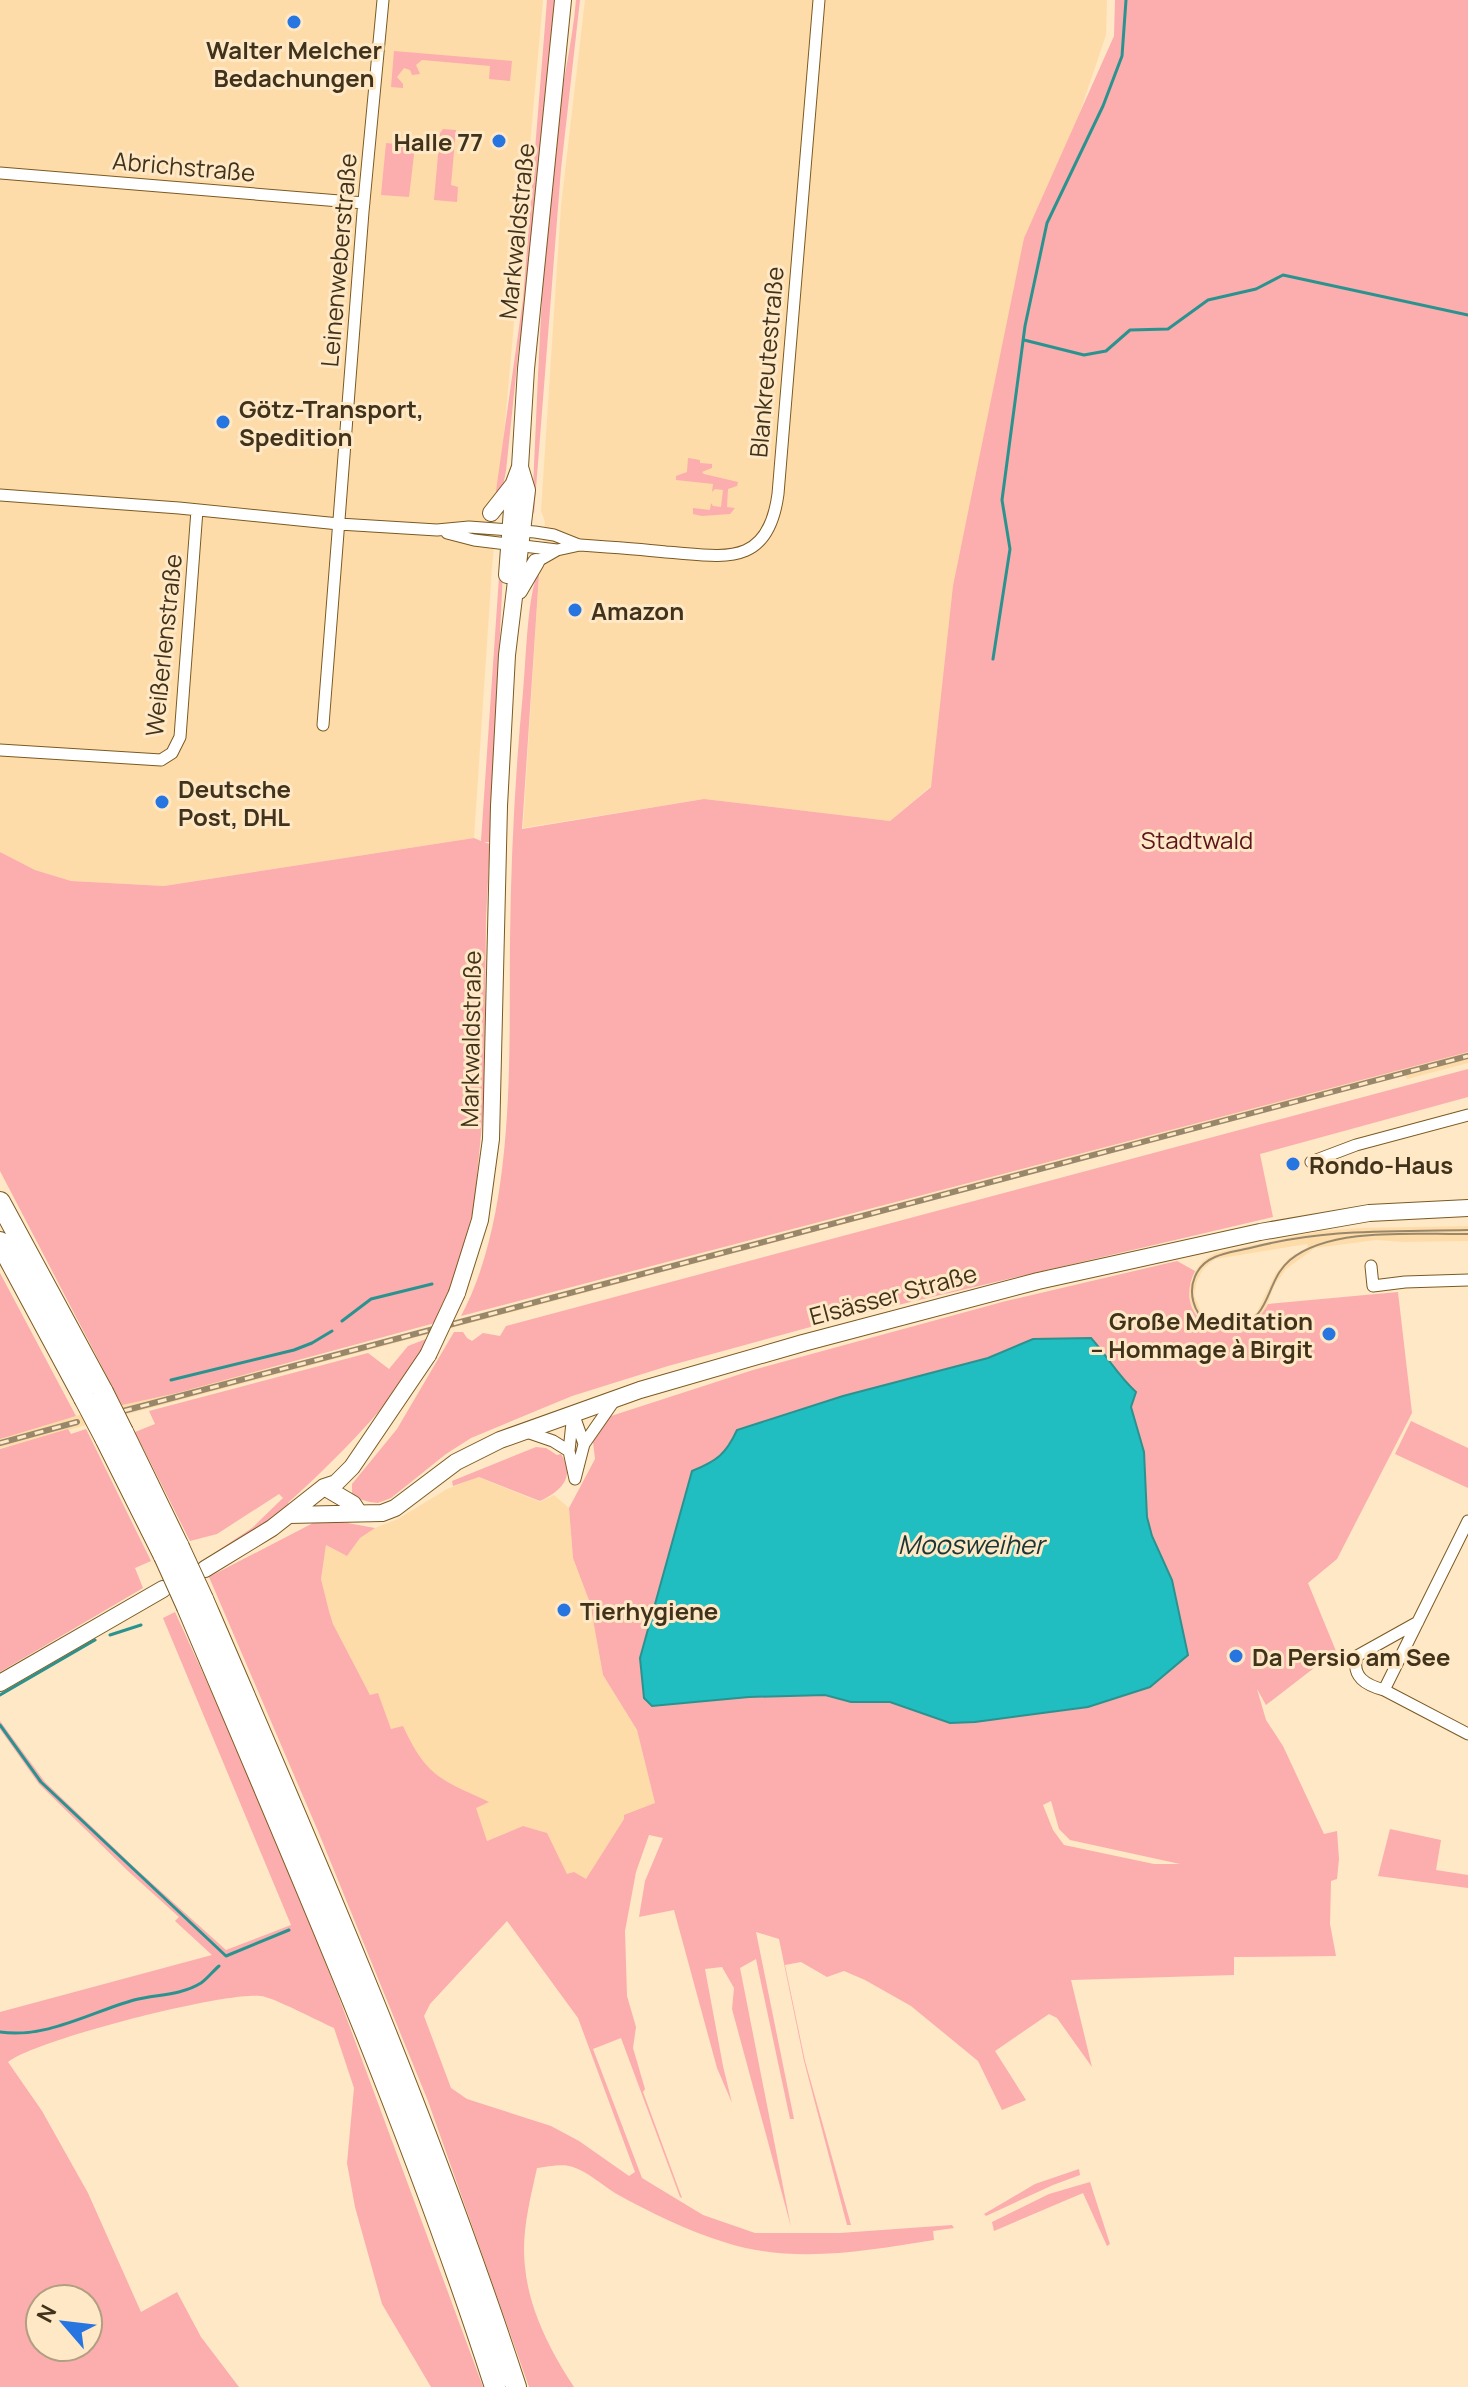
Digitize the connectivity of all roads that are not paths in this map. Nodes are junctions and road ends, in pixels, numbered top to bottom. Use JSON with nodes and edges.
{"nodes":[{"id":1,"x":383,"y":0,"type":"edge"},
{"id":2,"x":563,"y":0,"type":"edge"},
{"id":3,"x":819,"y":0,"type":"edge"},
{"id":4,"x":0,"y":173,"type":"edge"},
{"id":5,"x":364,"y":203,"type":"junction"},
{"id":6,"x":517,"y":475,"type":"junction"},
{"id":7,"x":0,"y":495,"type":"edge"},
{"id":8,"x":197,"y":510,"type":"junction"},
{"id":9,"x":491,"y":513,"type":"joint"},
{"id":10,"x":339,"y":524,"type":"junction"},
{"id":11,"x":469,"y":527,"type":"junction"},
{"id":12,"x":437,"y":530,"type":"junction"},
{"id":13,"x":516,"y":537,"type":"junction"},
{"id":14,"x":580,"y":545,"type":"junction"},
{"id":15,"x":557,"y":550,"type":"junction"},
{"id":16,"x":536,"y":562,"type":"joint"},
{"id":17,"x":512,"y":602,"type":"junction"},
{"id":18,"x":323,"y":725,"type":"dead end"},
{"id":19,"x":0,"y":750,"type":"edge"},
{"id":20,"x":1468,"y":1115,"type":"edge"},
{"id":21,"x":1311,"y":1162,"type":"dead end"},
{"id":22,"x":0,"y":1202,"type":"edge"},
{"id":23,"x":1468,"y":1208,"type":"edge"},
{"id":24,"x":0,"y":1242,"type":"edge"},
{"id":25,"x":1371,"y":1266,"type":"dead end"},
{"id":26,"x":1468,"y":1280,"type":"edge"},
{"id":27,"x":93,"y":1395,"type":"junction"},
{"id":28,"x":617,"y":1398,"type":"junction"},
{"id":29,"x":573,"y":1413,"type":"junction"},
{"id":30,"x":524,"y":1431,"type":"junction"},
{"id":31,"x":584,"y":1444,"type":"junction"},
{"id":32,"x":569,"y":1451,"type":"junction"},
{"id":33,"x":324,"y":1487,"type":"junction"},
{"id":34,"x":340,"y":1513,"type":"junction"},
{"id":35,"x":359,"y":1513,"type":"junction"},
{"id":36,"x":289,"y":1515,"type":"junction"},
{"id":37,"x":1468,"y":1521,"type":"edge"},
{"id":38,"x":205,"y":1569,"type":"dead end"},
{"id":39,"x":163,"y":1589,"type":"dead end"},
{"id":40,"x":195,"y":1603,"type":"junction"},
{"id":41,"x":1418,"y":1622,"type":"junction"},
{"id":42,"x":0,"y":1683,"type":"edge"},
{"id":43,"x":1384,"y":1690,"type":"junction"},
{"id":44,"x":1468,"y":1734,"type":"edge"},
{"id":45,"x":495,"y":2387,"type":"edge"},
{"id":46,"x":516,"y":2387,"type":"edge"}],
"edges":[{"from":1,"to":5,"type":"street","name":"Leinenweberstraße"},
{"from":2,"to":6,"type":"main road","name":"Markwaldstraße"},
{"from":3,"to":14,"type":"street","name":"Blankreutestraße"},
{"from":4,"to":5,"type":"street","name":"Abrichstraße"},
{"from":5,"to":10,"type":"street","name":"Leinenweberstraße"},
{"from":6,"to":9,"type":"main road"},
{"from":6,"to":13,"type":"main road","name":"Markwaldstraße"},
{"from":7,"to":8,"type":"street"},
{"from":8,"to":10,"type":"street"},
{"from":8,"to":19,"type":"street","name":"Weißerlenstraße"},
{"from":9,"to":11,"type":"street"},
{"from":10,"to":12,"type":"street"},
{"from":10,"to":18,"type":"street"},
{"from":11,"to":12,"type":"street"},
{"from":11,"to":13,"type":"street"},
{"from":12,"to":13,"type":"street"},
{"from":13,"to":14,"type":"street","name":"Blankreutestraße"},
{"from":13,"to":15,"type":"street","name":"Blankreutestraße"},
{"from":13,"to":17,"type":"main road","name":"Markwaldstraße"},
{"from":14,"to":15,"type":"street","name":"Blankreutestraße"},
{"from":15,"to":16,"type":"street","name":"Blankreutestraße"},
{"from":16,"to":17,"type":"main road"},
{"from":17,"to":33,"type":"main road","name":"Markwaldstraße","bridge":true},
{"from":20,"to":21,"type":"street"},
{"from":22,"to":27,"type":"highway"},
{"from":23,"to":28,"type":"main road","name":"Elsässer Straße"},
{"from":24,"to":27,"type":"highway"},
{"from":25,"to":26,"type":"street"},
{"from":27,"to":40,"type":"highway","bridge":true},
{"from":28,"to":29,"type":"main road","name":"Elsässer Straße"},
{"from":28,"to":31,"type":"street"},
{"from":29,"to":30,"type":"main road","name":"Elsässer Straße"},
{"from":29,"to":31,"type":"street"},
{"from":29,"to":32,"type":"street"},
{"from":30,"to":32,"type":"street"},
{"from":30,"to":35,"type":"main road","name":"Elsässer Straße"},
{"from":31,"to":32,"type":"street"},
{"from":33,"to":34,"type":"main road"},
{"from":33,"to":35,"type":"main road"},
{"from":33,"to":36,"type":"main road","name":"Markwaldstraße"},
{"from":34,"to":35,"type":"main road","name":"Elsässer Straße"},
{"from":34,"to":36,"type":"main road","name":"Elsässer Straße"},
{"from":36,"to":38,"type":"main road","name":"Markwaldstraße"},
{"from":37,"to":41,"type":"street"},
{"from":39,"to":42,"type":"main road"},
{"from":40,"to":45,"type":"highway"},
{"from":40,"to":46,"type":"highway"},
{"from":41,"to":43,"type":"street"},
{"from":41,"to":43,"type":"street"},
{"from":43,"to":44,"type":"street"}]}
